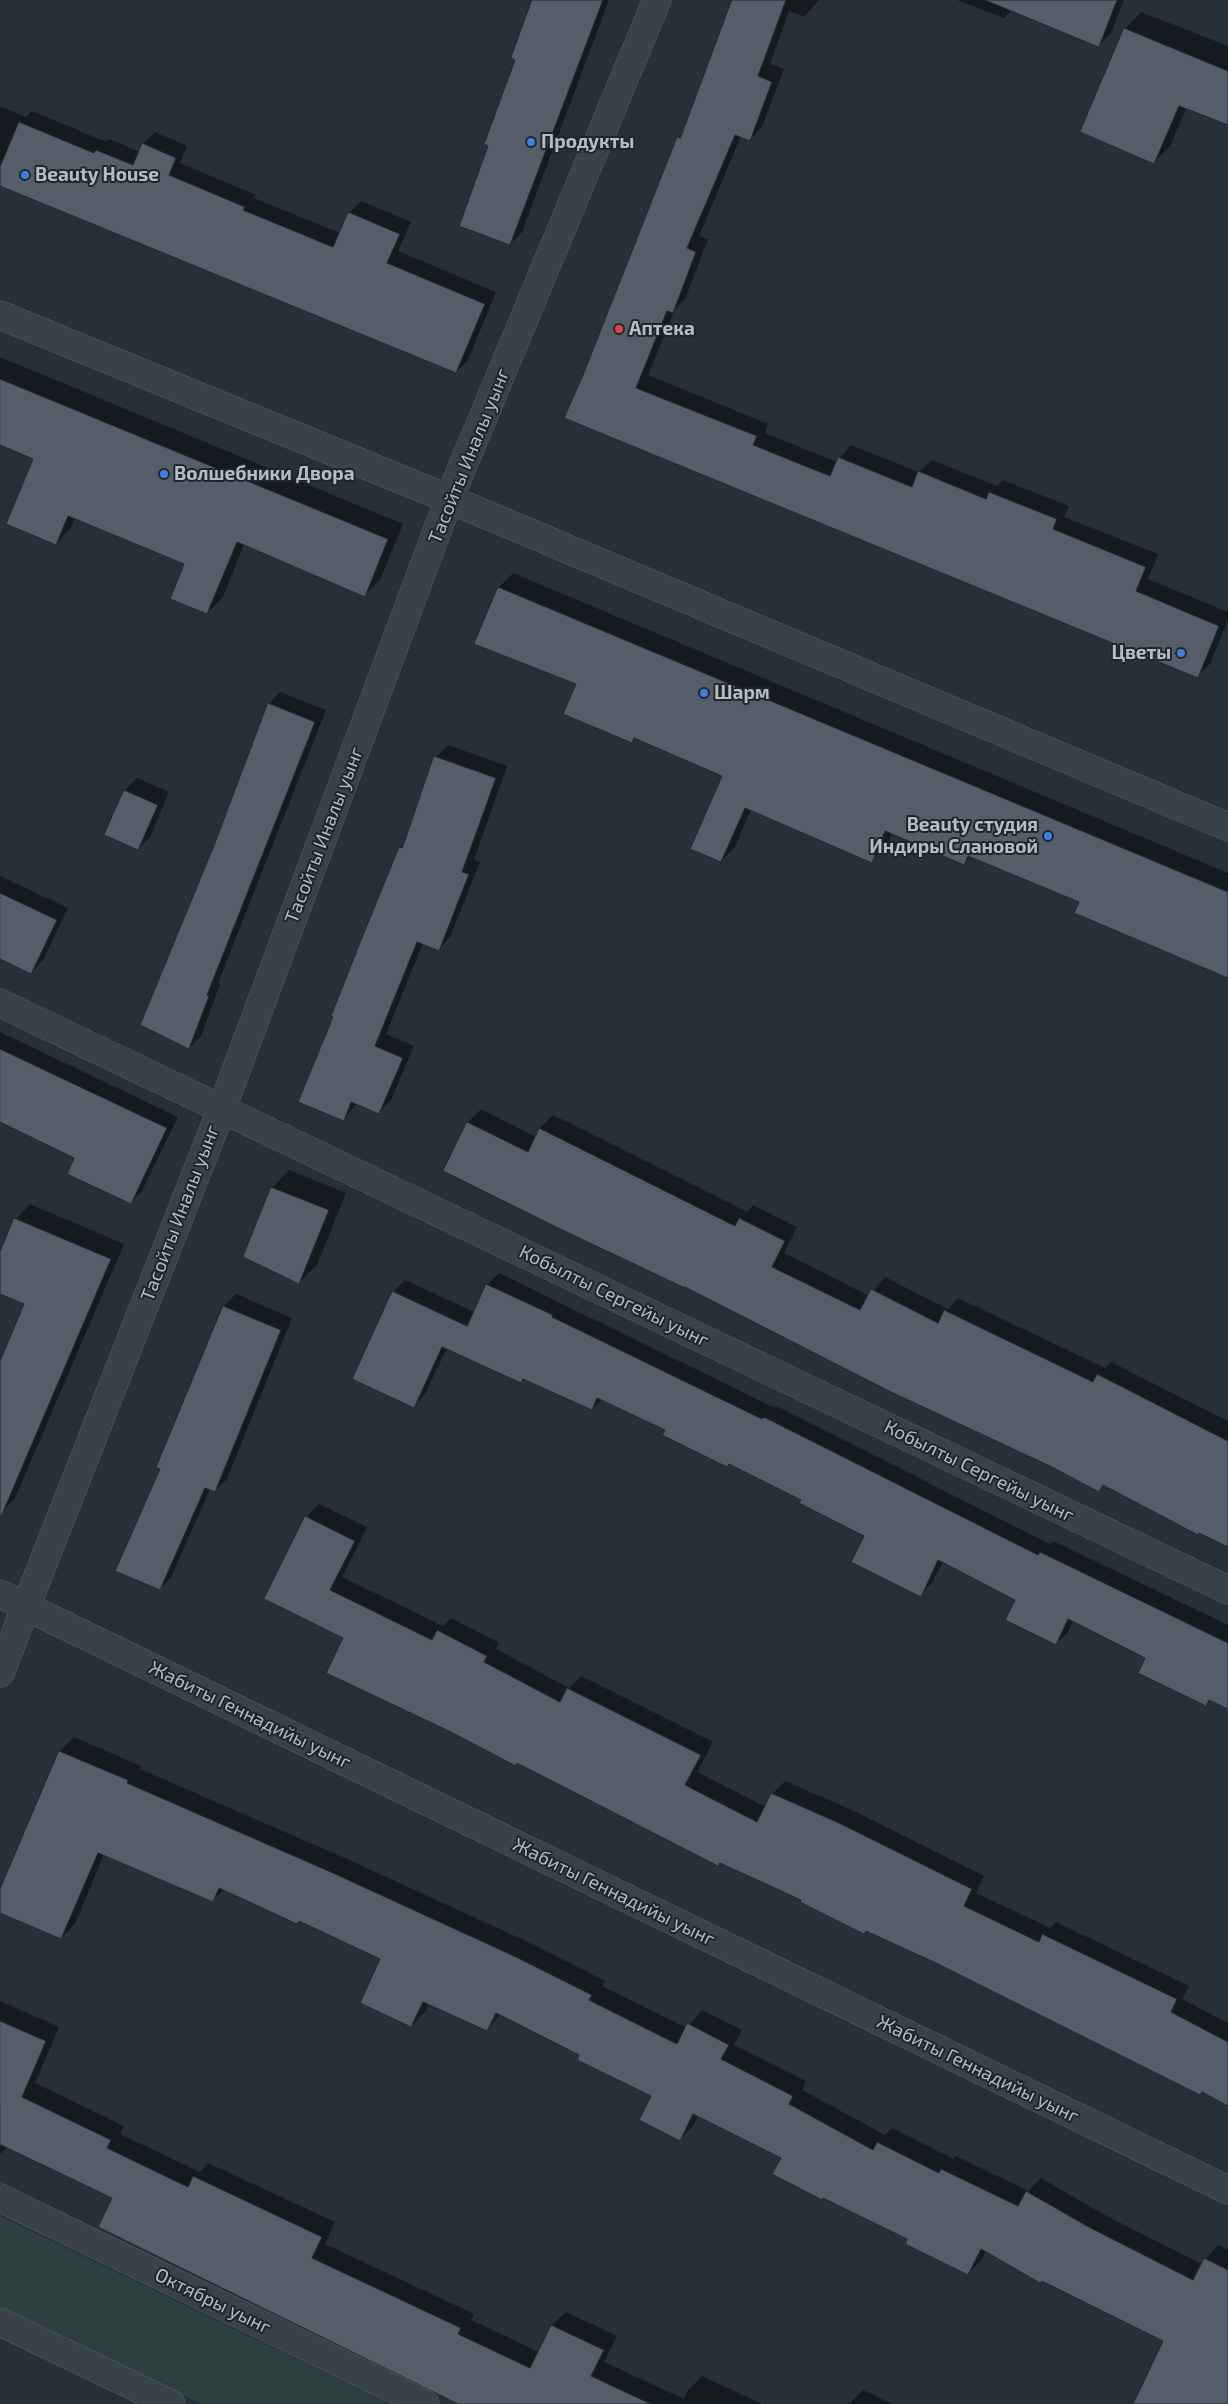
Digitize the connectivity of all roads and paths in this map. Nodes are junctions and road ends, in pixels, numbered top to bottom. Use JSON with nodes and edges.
{"nodes":[{"id":1,"x":657,"y":0,"type":"edge"},
{"id":2,"x":0,"y":315,"type":"edge"},
{"id":3,"x":449,"y":499,"type":"junction"},
{"id":4,"x":1228,"y":827,"type":"edge"},
{"id":5,"x":0,"y":1002,"type":"edge"},
{"id":6,"x":222,"y":1108,"type":"junction"},
{"id":7,"x":1228,"y":1590,"type":"edge"},
{"id":8,"x":0,"y":1594,"type":"edge"},
{"id":9,"x":26,"y":1606,"type":"junction"},
{"id":10,"x":0,"y":1672,"type":"edge"},
{"id":11,"x":1228,"y":2190,"type":"edge"},
{"id":12,"x":0,"y":2198,"type":"edge"},
{"id":13,"x":0,"y":2322,"type":"edge"},
{"id":14,"x":171,"y":2404,"type":"edge"},
{"id":15,"x":425,"y":2404,"type":"edge"}],
"edges":[{"from":1,"to":3,"type":"street","name":"Тасойты Иналы уынг"},
{"from":2,"to":3,"type":"street"},
{"from":3,"to":4,"type":"street"},
{"from":3,"to":6,"type":"street","name":"Тасойты Иналы уынг"},
{"from":5,"to":6,"type":"street","name":"Кобылты Сергейы уынг"},
{"from":6,"to":7,"type":"street","name":"Кобылты Сергейы уынг"},
{"from":6,"to":9,"type":"street","name":"Тасойты Иналы уынг"},
{"from":8,"to":9,"type":"street","name":"Жабиты Геннадийы уынг"},
{"from":9,"to":10,"type":"street","name":"Тасойты Иналы уынг"},
{"from":9,"to":11,"type":"street","name":"Жабиты Геннадийы уынг"},
{"from":12,"to":15,"type":"street","name":"Октябры уынг"},
{"from":13,"to":14,"type":"street"}]}
